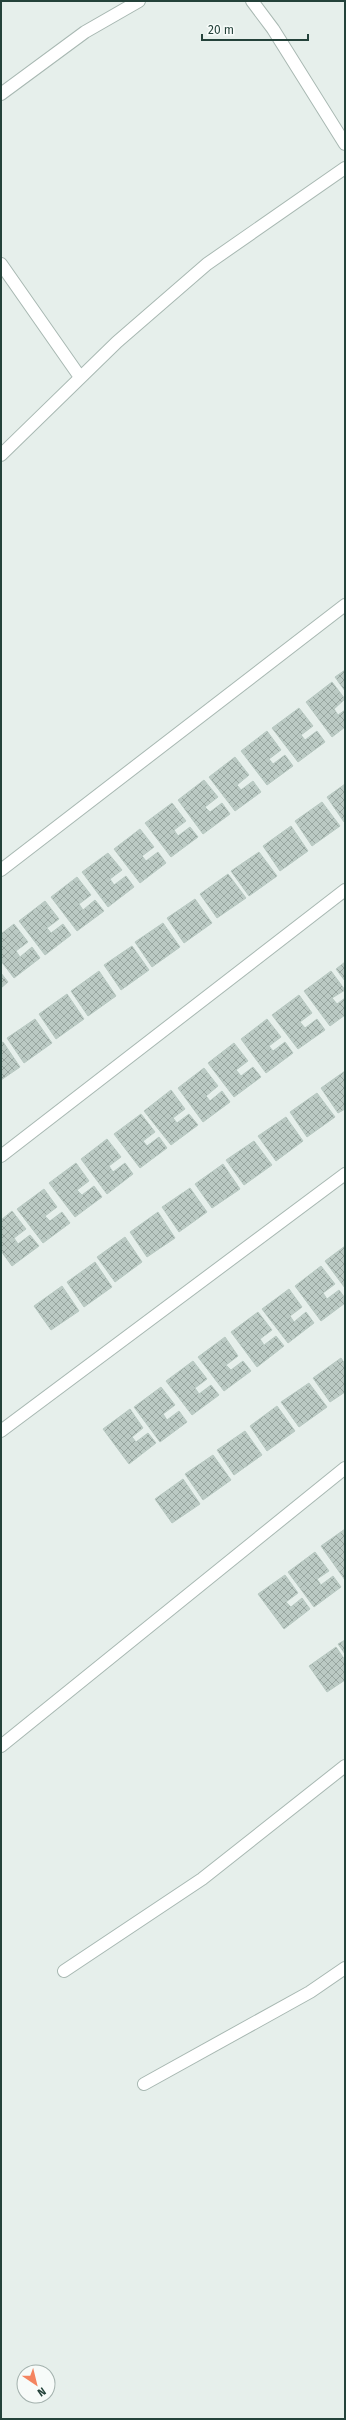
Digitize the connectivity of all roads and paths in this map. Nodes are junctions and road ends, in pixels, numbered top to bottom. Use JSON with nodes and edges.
{"nodes":[{"id":1,"x":138,"y":1,"type":"edge"},
{"id":2,"x":252,"y":1,"type":"edge"},
{"id":3,"x":1,"y":94,"type":"edge"},
{"id":4,"x":345,"y":144,"type":"edge"},
{"id":5,"x":345,"y":168,"type":"edge"},
{"id":6,"x":1,"y":264,"type":"edge"},
{"id":7,"x":80,"y":377,"type":"junction"},
{"id":8,"x":1,"y":455,"type":"edge"},
{"id":9,"x":345,"y":605,"type":"edge"},
{"id":10,"x":1,"y":870,"type":"edge"},
{"id":11,"x":345,"y":890,"type":"edge"},
{"id":12,"x":1,"y":1156,"type":"edge"},
{"id":13,"x":345,"y":1174,"type":"edge"},
{"id":14,"x":1,"y":1431,"type":"edge"},
{"id":15,"x":345,"y":1468,"type":"edge"},
{"id":16,"x":1,"y":1746,"type":"edge"},
{"id":17,"x":345,"y":1766,"type":"edge"},
{"id":18,"x":345,"y":1968,"type":"edge"},
{"id":19,"x":64,"y":1971,"type":"dead end"},
{"id":20,"x":144,"y":2084,"type":"dead end"}],
"edges":[{"from":1,"to":3,"type":"street"},
{"from":2,"to":4,"type":"street"},
{"from":5,"to":7,"type":"street"},
{"from":6,"to":7,"type":"street"},
{"from":7,"to":8,"type":"street"},
{"from":9,"to":10,"type":"street"},
{"from":11,"to":12,"type":"street"},
{"from":13,"to":14,"type":"street"},
{"from":15,"to":16,"type":"street"},
{"from":17,"to":19,"type":"street"},
{"from":18,"to":20,"type":"street"}]}
